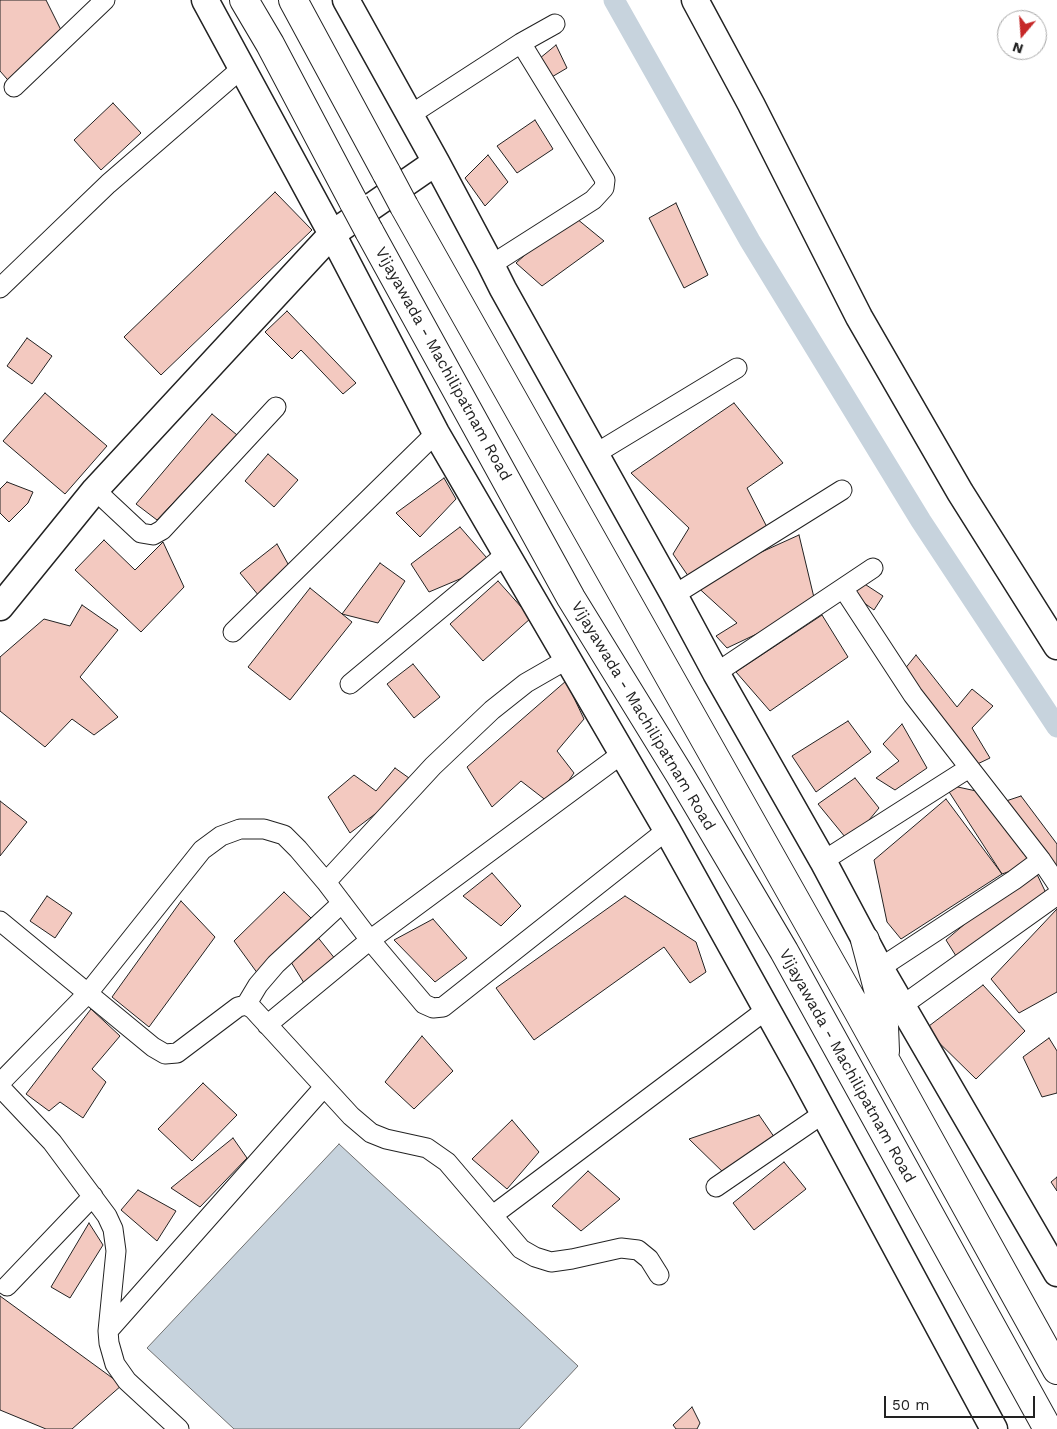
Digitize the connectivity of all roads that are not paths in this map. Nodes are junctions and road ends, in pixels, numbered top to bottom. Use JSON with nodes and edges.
{"nodes":[{"id":1,"x":105,"y":0,"type":"edge"},
{"id":2,"x":204,"y":0,"type":"edge"},
{"id":3,"x":244,"y":0,"type":"edge"},
{"id":4,"x":293,"y":0,"type":"edge"},
{"id":5,"x":346,"y":0,"type":"edge"},
{"id":6,"x":695,"y":0,"type":"edge"},
{"id":7,"x":555,"y":24,"type":"dead end"},
{"id":8,"x":521,"y":43,"type":"junction"},
{"id":9,"x":242,"y":68,"type":"junction"},
{"id":10,"x":14,"y":87,"type":"dead end"},
{"id":11,"x":410,"y":115,"type":"junction"},
{"id":12,"x":436,"y":162,"type":"junction"},
{"id":13,"x":332,"y":234,"type":"junction"},
{"id":14,"x":491,"y":265,"type":"junction"},
{"id":15,"x":0,"y":288,"type":"edge"},
{"id":16,"x":737,"y":368,"type":"dead end"},
{"id":17,"x":276,"y":407,"type":"dead end"},
{"id":18,"x":436,"y":433,"type":"junction"},
{"id":19,"x":595,"y":454,"type":"junction"},
{"id":20,"x":94,"y":490,"type":"junction"},
{"id":21,"x":842,"y":490,"type":"dead end"},
{"id":22,"x":506,"y":554,"type":"junction"},
{"id":23,"x":873,"y":568,"type":"dead end"},
{"id":24,"x":843,"y":588,"type":"junction"},
{"id":25,"x":674,"y":595,"type":"junction"},
{"id":26,"x":0,"y":607,"type":"edge"},
{"id":27,"x":233,"y":632,"type":"dead end"},
{"id":28,"x":1057,"y":646,"type":"edge"},
{"id":29,"x":566,"y":660,"type":"junction"},
{"id":30,"x":716,"y":673,"type":"junction"},
{"id":31,"x":350,"y":684,"type":"dead end"},
{"id":32,"x":623,"y":753,"type":"junction"},
{"id":33,"x":970,"y":768,"type":"junction"},
{"id":34,"x":667,"y":830,"type":"junction"},
{"id":35,"x":1042,"y":860,"type":"junction"},
{"id":36,"x":823,"y":861,"type":"junction"},
{"id":37,"x":326,"y":882,"type":"junction"},
{"id":38,"x":1057,"y":884,"type":"edge"},
{"id":39,"x":1057,"y":895,"type":"edge"},
{"id":40,"x":342,"y":903,"type":"junction"},
{"id":41,"x":0,"y":921,"type":"edge"},
{"id":42,"x":370,"y":940,"type":"junction"},
{"id":43,"x":865,"y":940,"type":"junction"},
{"id":44,"x":880,"y":968,"type":"junction"},
{"id":45,"x":88,"y":993,"type":"junction"},
{"id":46,"x":246,"y":1005,"type":"junction"},
{"id":47,"x":903,"y":1006,"type":"junction"},
{"id":48,"x":766,"y":1010,"type":"junction"},
{"id":49,"x":267,"y":1025,"type":"junction"},
{"id":50,"x":885,"y":1059,"type":"junction"},
{"id":51,"x":0,"y":1083,"type":"edge"},
{"id":52,"x":0,"y":1087,"type":"edge"},
{"id":53,"x":324,"y":1087,"type":"junction"},
{"id":54,"x":824,"y":1113,"type":"junction"},
{"id":55,"x":716,"y":1187,"type":"dead end"},
{"id":56,"x":92,"y":1196,"type":"junction"},
{"id":57,"x":493,"y":1216,"type":"junction"},
{"id":58,"x":1057,"y":1272,"type":"edge"},
{"id":59,"x":658,"y":1275,"type":"dead end"},
{"id":60,"x":7,"y":1286,"type":"dead end"},
{"id":61,"x":108,"y":1331,"type":"junction"},
{"id":62,"x":1057,"y":1370,"type":"edge"},
{"id":63,"x":178,"y":1429,"type":"edge"},
{"id":64,"x":994,"y":1429,"type":"edge"},
{"id":65,"x":1048,"y":1429,"type":"edge"}],
"edges":[{"from":1,"to":10,"type":"street"},
{"from":2,"to":9,"type":"street"},
{"from":3,"to":65,"type":"highway","name":"Vijayawada - Machilipatnam Road","bridge":true},
{"from":4,"to":50,"type":"highway","bridge":true},
{"from":5,"to":11,"type":"street"},
{"from":6,"to":28,"type":"street"},
{"from":7,"to":8,"type":"street"},
{"from":8,"to":11,"type":"street"},
{"from":8,"to":14,"type":"street"},
{"from":9,"to":13,"type":"street"},
{"from":9,"to":15,"type":"street"},
{"from":11,"to":12,"type":"street"},
{"from":12,"to":13,"type":"street"},
{"from":12,"to":14,"type":"street"},
{"from":13,"to":18,"type":"street"},
{"from":13,"to":20,"type":"street"},
{"from":14,"to":19,"type":"street"},
{"from":16,"to":19,"type":"street"},
{"from":17,"to":20,"type":"street"},
{"from":18,"to":22,"type":"street"},
{"from":18,"to":27,"type":"street"},
{"from":19,"to":25,"type":"street"},
{"from":20,"to":26,"type":"street"},
{"from":21,"to":25,"type":"street"},
{"from":22,"to":29,"type":"street"},
{"from":22,"to":31,"type":"street"},
{"from":23,"to":24,"type":"street"},
{"from":24,"to":30,"type":"street"},
{"from":24,"to":33,"type":"street"},
{"from":25,"to":30,"type":"street"},
{"from":29,"to":32,"type":"street"},
{"from":29,"to":37,"type":"street"},
{"from":30,"to":36,"type":"street"},
{"from":32,"to":34,"type":"street"},
{"from":32,"to":42,"type":"street"},
{"from":33,"to":35,"type":"street"},
{"from":33,"to":36,"type":"street"},
{"from":34,"to":42,"type":"street"},
{"from":34,"to":48,"type":"street"},
{"from":35,"to":38,"type":"street"},
{"from":35,"to":44,"type":"street"},
{"from":36,"to":43,"type":"street"},
{"from":37,"to":40,"type":"street"},
{"from":37,"to":45,"type":"street"},
{"from":39,"to":47,"type":"street"},
{"from":40,"to":42,"type":"street"},
{"from":40,"to":46,"type":"street"},
{"from":41,"to":45,"type":"street"},
{"from":42,"to":49,"type":"street"},
{"from":43,"to":44,"type":"street"},
{"from":43,"to":50,"type":"highway"},
{"from":44,"to":47,"type":"street"},
{"from":45,"to":46,"type":"street"},
{"from":45,"to":51,"type":"street"},
{"from":46,"to":49,"type":"street"},
{"from":47,"to":58,"type":"street"},
{"from":48,"to":54,"type":"street"},
{"from":48,"to":57,"type":"street"},
{"from":49,"to":53,"type":"street"},
{"from":50,"to":62,"type":"highway"},
{"from":52,"to":56,"type":"street"},
{"from":53,"to":57,"type":"street"},
{"from":53,"to":61,"type":"street"},
{"from":54,"to":55,"type":"street"},
{"from":54,"to":64,"type":"street"},
{"from":56,"to":60,"type":"street"},
{"from":56,"to":61,"type":"street"},
{"from":57,"to":59,"type":"street"},
{"from":61,"to":63,"type":"street"}]}
